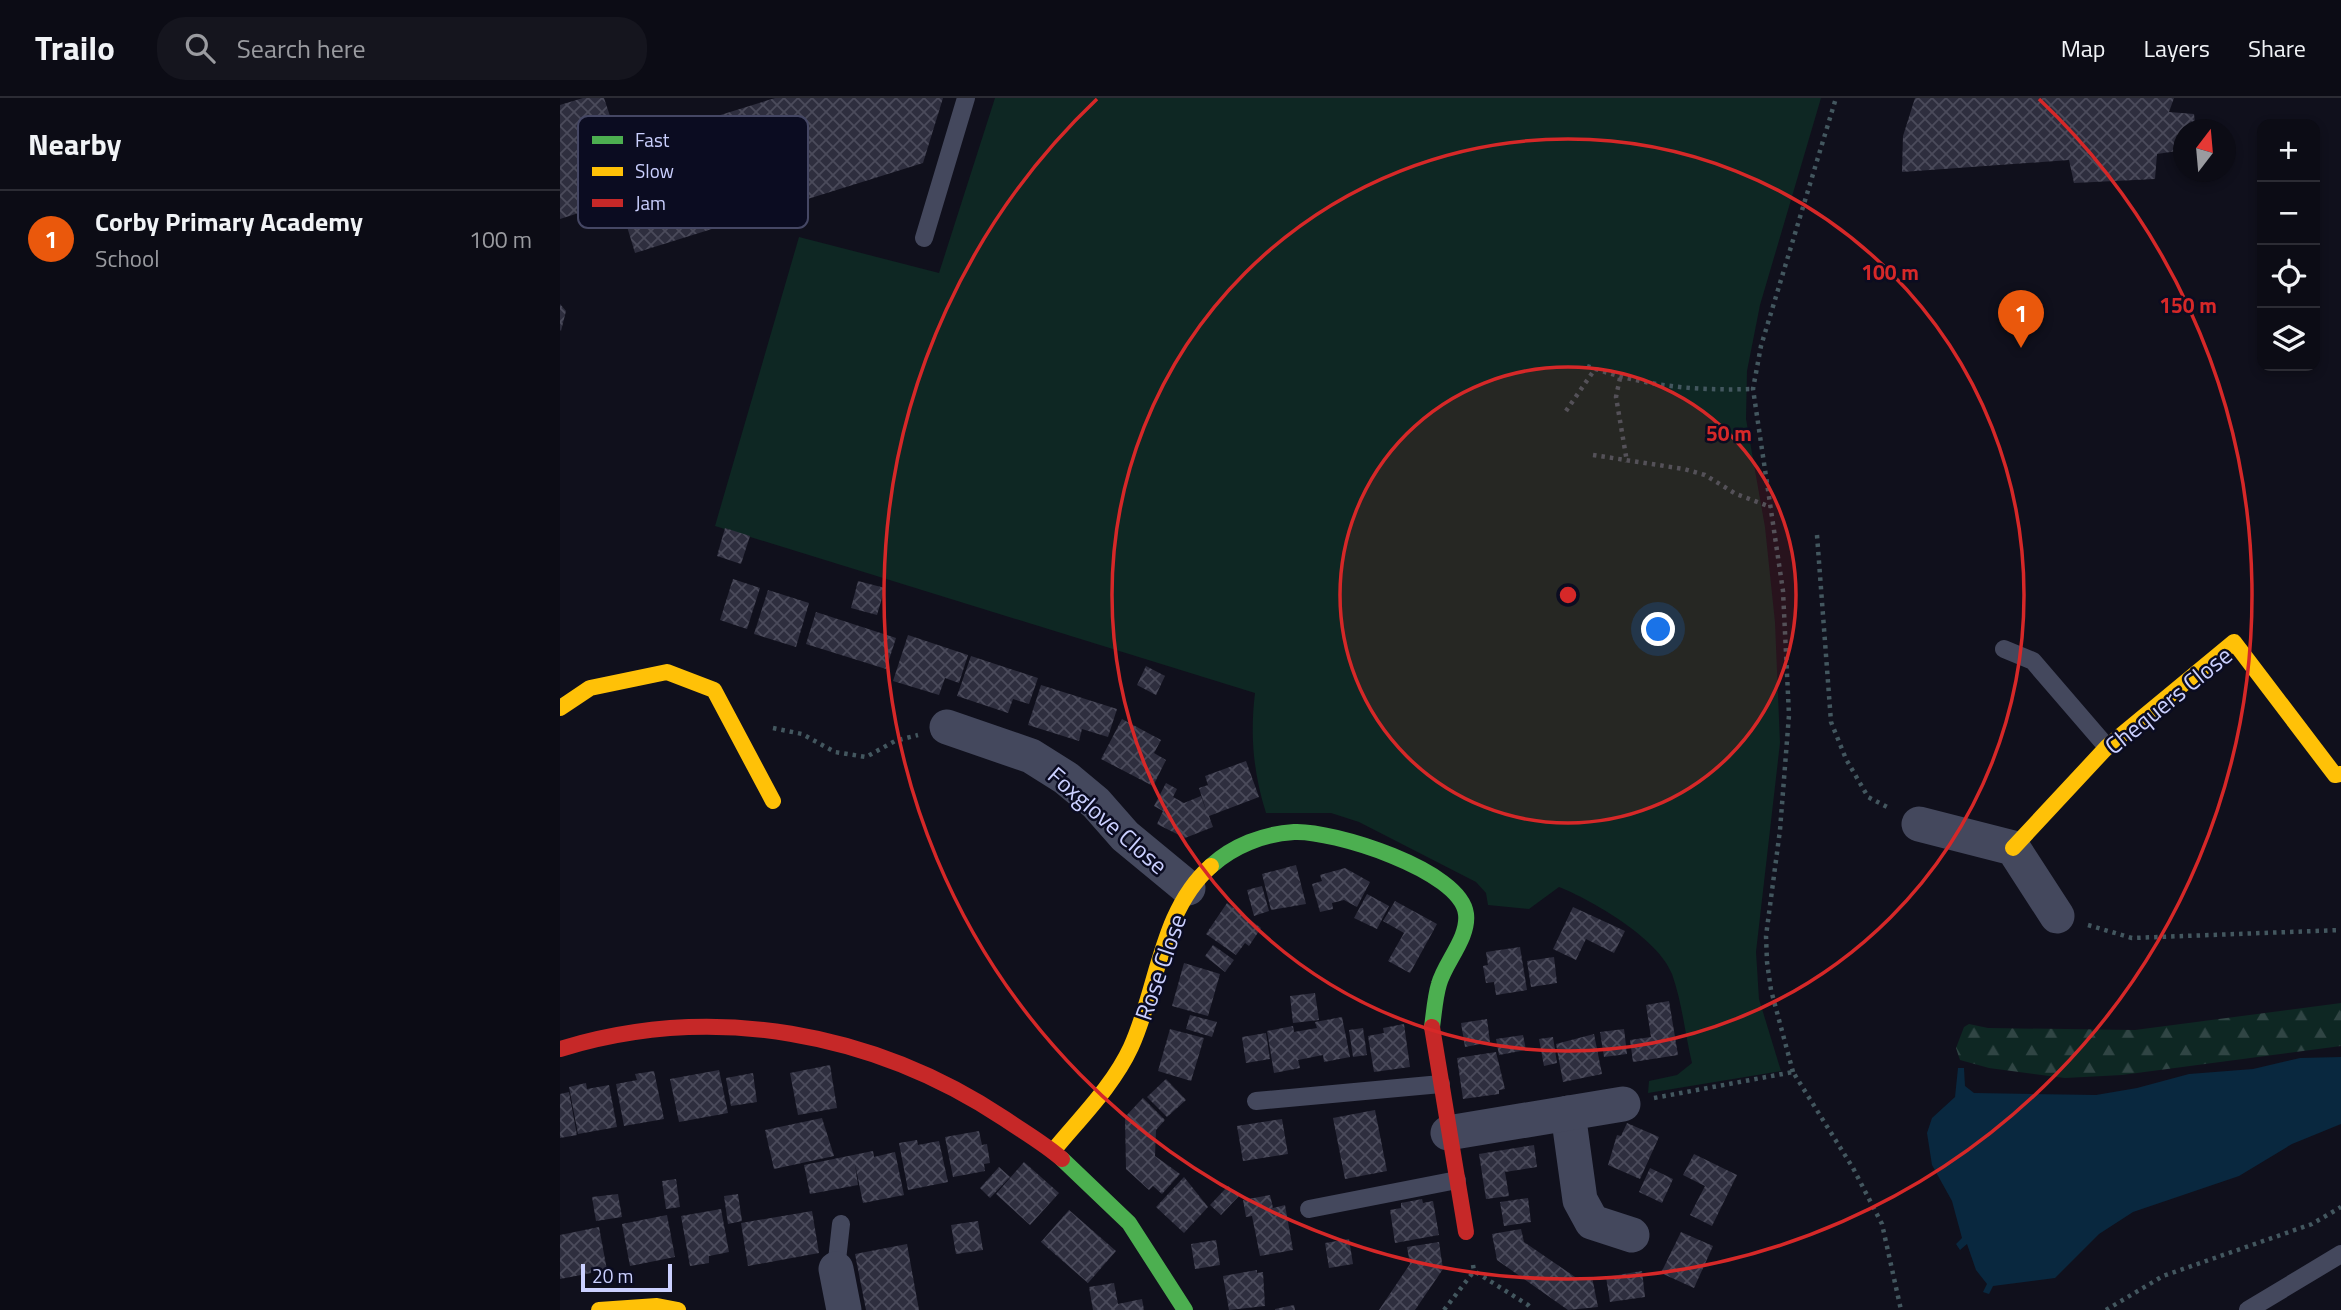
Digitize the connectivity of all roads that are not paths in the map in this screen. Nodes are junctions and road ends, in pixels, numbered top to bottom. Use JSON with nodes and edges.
{"nodes":[{"id":1,"x":966,"y":98,"type":"edge"},
{"id":2,"x":924,"y":238,"type":"dead end"},
{"id":3,"x":2004,"y":649,"type":"dead end"},
{"id":4,"x":560,"y":708,"type":"edge"},
{"id":5,"x":947,"y":727,"type":"road end"},
{"id":6,"x":2107,"y":747,"type":"junction"},
{"id":7,"x":2341,"y":774,"type":"edge"},
{"id":8,"x":773,"y":801,"type":"dead end"},
{"id":9,"x":1919,"y":824,"type":"road end"},
{"id":10,"x":2013,"y":848,"type":"junction"},
{"id":11,"x":1188,"y":888,"type":"junction"},
{"id":12,"x":2057,"y":916,"type":"road end"},
{"id":13,"x":560,"y":1049,"type":"edge"},
{"id":14,"x":1441,"y":1083,"type":"junction"},
{"id":15,"x":1256,"y":1101,"type":"dead end"},
{"id":16,"x":1623,"y":1104,"type":"road end"},
{"id":17,"x":1568,"y":1113,"type":"junction"},
{"id":18,"x":1448,"y":1133,"type":"junction"},
{"id":19,"x":1054,"y":1151,"type":"junction"},
{"id":20,"x":1457,"y":1180,"type":"junction"},
{"id":21,"x":1309,"y":1209,"type":"dead end"},
{"id":22,"x":841,"y":1224,"type":"dead end"},
{"id":23,"x":1466,"y":1232,"type":"dead end"},
{"id":24,"x":1632,"y":1235,"type":"dead end"},
{"id":25,"x":2341,"y":1254,"type":"edge"},
{"id":26,"x":836,"y":1269,"type":"joint"},
{"id":27,"x":833,"y":1309,"type":"edge"},
{"id":28,"x":599,"y":1310,"type":"edge"},
{"id":29,"x":678,"y":1310,"type":"edge"},
{"id":30,"x":1185,"y":1310,"type":"edge"},
{"id":31,"x":2248,"y":1310,"type":"edge"}],
"edges":[{"from":1,"to":2,"type":"lane"},
{"from":3,"to":6,"type":"lane"},
{"from":4,"to":8,"type":"street"},
{"from":5,"to":11,"type":"street","name":"Foxglove Close"},
{"from":6,"to":7,"type":"street","name":"Chequers Close"},
{"from":6,"to":10,"type":"street","name":"Chequers Close"},
{"from":9,"to":10,"type":"street"},
{"from":10,"to":12,"type":"street"},
{"from":11,"to":14,"type":"street","name":"Rose Close"},
{"from":11,"to":19,"type":"street","name":"Rose Close"},
{"from":13,"to":19,"type":"street"},
{"from":14,"to":15,"type":"lane"},
{"from":14,"to":18,"type":"street","name":"Rose Close"},
{"from":16,"to":17,"type":"street"},
{"from":17,"to":18,"type":"street"},
{"from":17,"to":24,"type":"street"},
{"from":18,"to":20,"type":"street","name":"Rose Close"},
{"from":19,"to":30,"type":"street"},
{"from":20,"to":21,"type":"lane"},
{"from":20,"to":23,"type":"street","name":"Rose Close"},
{"from":22,"to":26,"type":"lane"},
{"from":25,"to":31,"type":"lane"},
{"from":26,"to":27,"type":"street"},
{"from":28,"to":29,"type":"street"}]}
